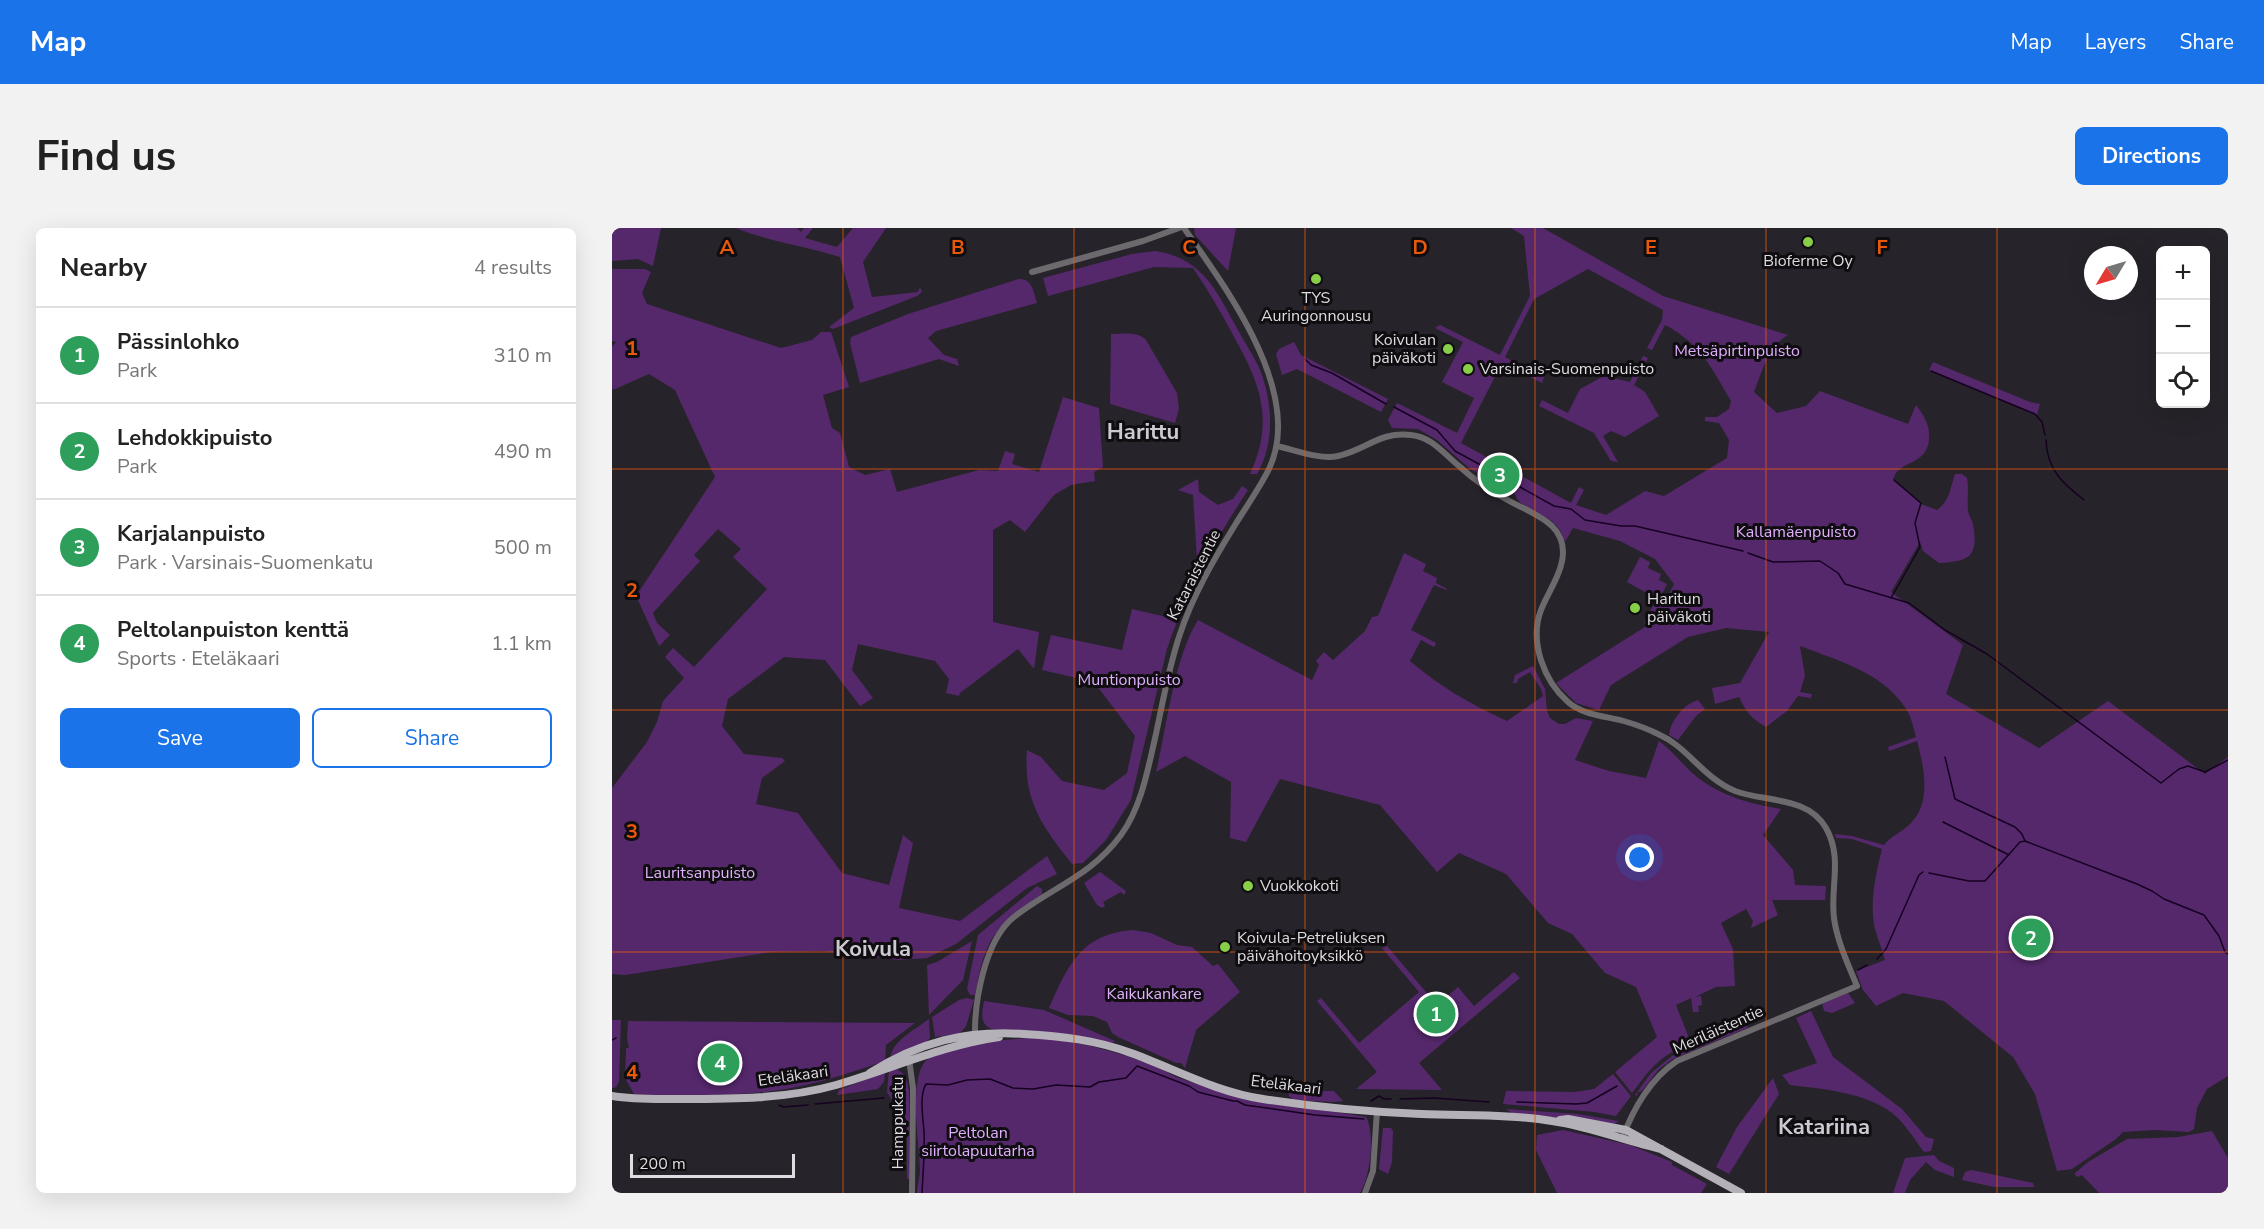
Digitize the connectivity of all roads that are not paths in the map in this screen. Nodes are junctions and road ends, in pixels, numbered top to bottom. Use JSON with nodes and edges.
{"nodes":[{"id":1,"x":1179,"y":228,"type":"edge"},
{"id":2,"x":1184,"y":228,"type":"edge"},
{"id":3,"x":1032,"y":272,"type":"dead end"},
{"id":4,"x":1277,"y":446,"type":"junction"},
{"id":5,"x":975,"y":1038,"type":"junction"},
{"id":6,"x":909,"y":1057,"type":"junction"},
{"id":7,"x":612,"y":1096,"type":"edge"},
{"id":8,"x":1377,"y":1111,"type":"junction"},
{"id":9,"x":1624,"y":1133,"type":"junction"},
{"id":10,"x":912,"y":1193,"type":"edge"},
{"id":11,"x":1365,"y":1193,"type":"edge"},
{"id":12,"x":1742,"y":1193,"type":"edge"}],
"edges":[{"from":1,"to":3,"type":"street"},
{"from":2,"to":4,"type":"street","name":"Kataraistentie"},
{"from":4,"to":5,"type":"street","name":"Kataraistentie"},
{"from":4,"to":9,"type":"street","name":"Meriläistentie"},
{"from":5,"to":6,"type":"main road","name":"Eteläkaari"},
{"from":5,"to":8,"type":"main road","name":"Eteläkaari"},
{"from":6,"to":7,"type":"main road","name":"Eteläkaari"},
{"from":6,"to":10,"type":"street","name":"Hamppukatu"},
{"from":8,"to":9,"type":"main road","name":"Eteläkaari"},
{"from":8,"to":11,"type":"street"},
{"from":9,"to":12,"type":"main road","name":"Eteläkaari"}]}
